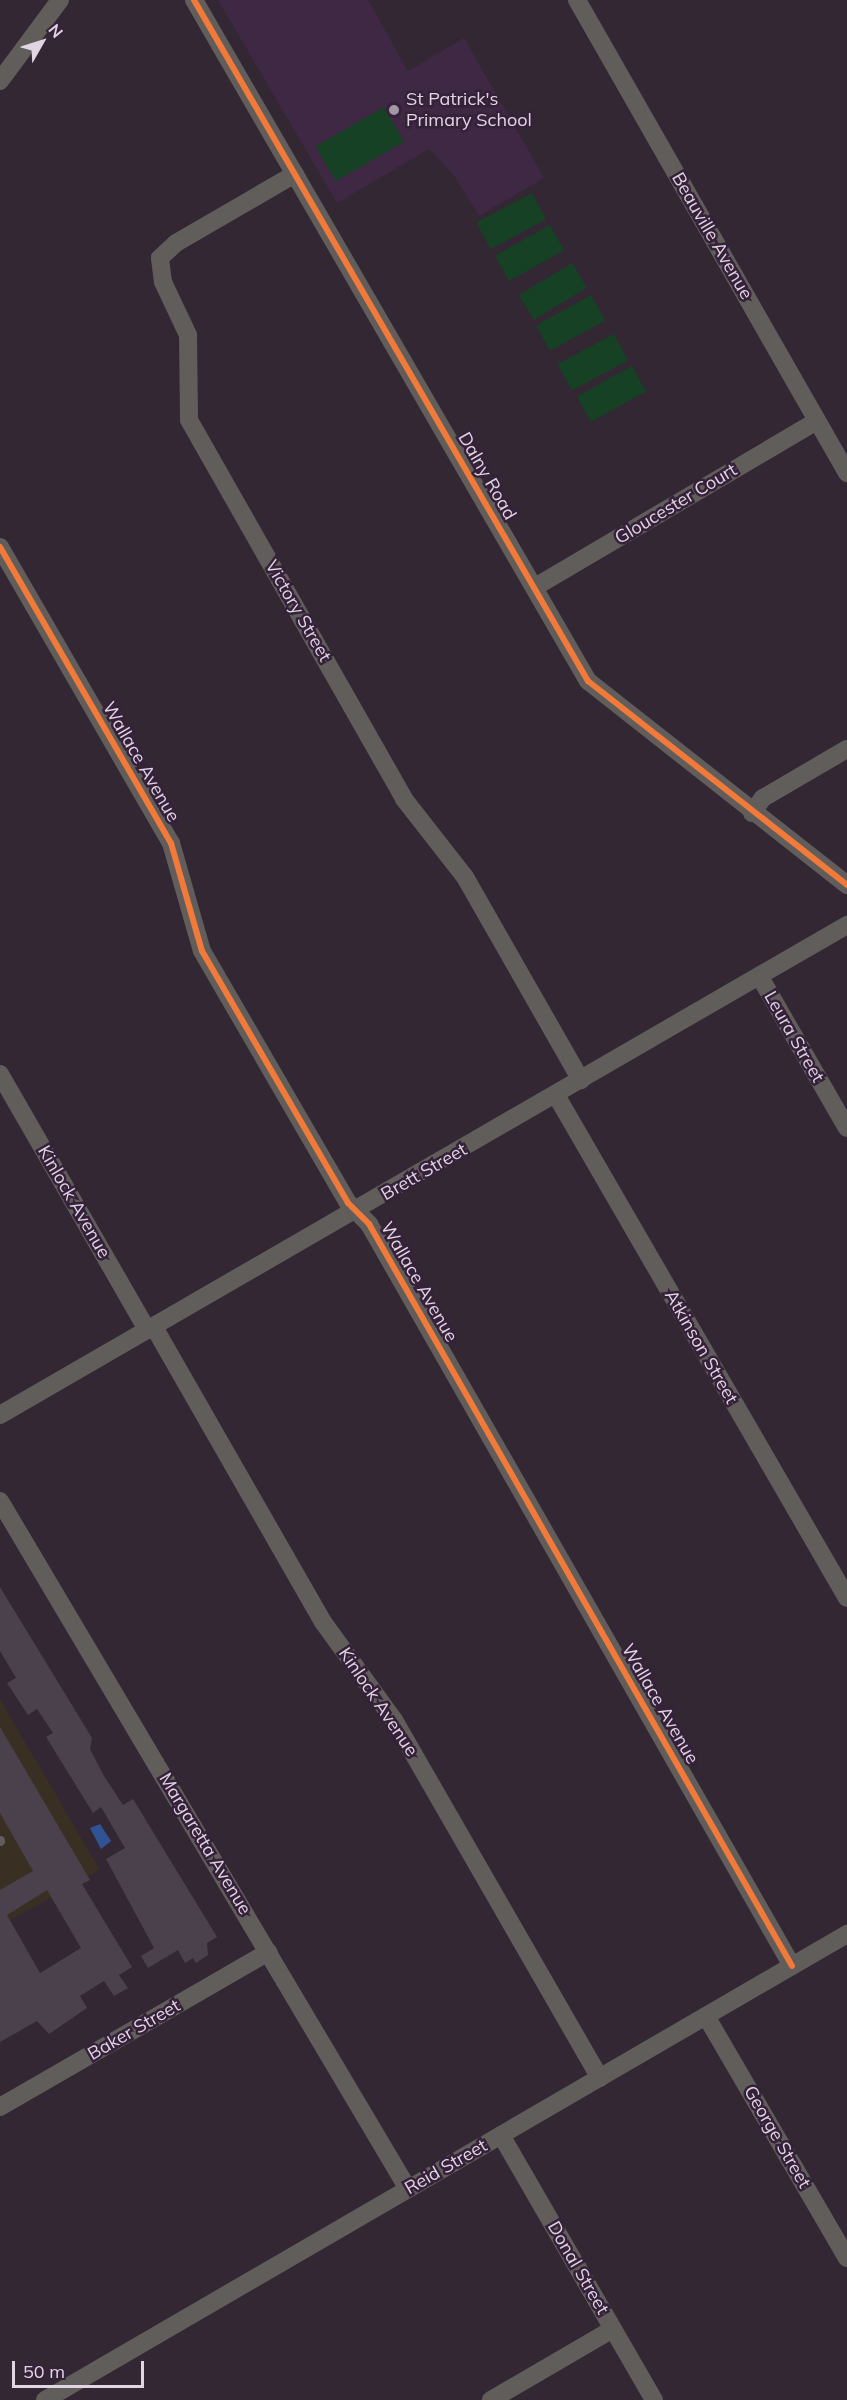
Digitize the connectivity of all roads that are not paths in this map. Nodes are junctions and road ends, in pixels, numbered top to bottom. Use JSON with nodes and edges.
{"nodes":[{"id":1,"x":60,"y":0,"type":"edge"},
{"id":2,"x":194,"y":0,"type":"edge"},
{"id":3,"x":577,"y":0,"type":"edge"},
{"id":4,"x":0,"y":81,"type":"edge"},
{"id":5,"x":295,"y":174,"type":"junction"},
{"id":6,"x":817,"y":421,"type":"junction"},
{"id":7,"x":847,"y":473,"type":"edge"},
{"id":8,"x":0,"y":548,"type":"edge"},
{"id":9,"x":535,"y":587,"type":"junction"},
{"id":10,"x":847,"y":749,"type":"edge"},
{"id":11,"x":752,"y":813,"type":"junction"},
{"id":12,"x":847,"y":885,"type":"edge"},
{"id":13,"x":847,"y":925,"type":"edge"},
{"id":14,"x":760,"y":977,"type":"junction"},
{"id":15,"x":0,"y":1074,"type":"edge"},
{"id":16,"x":581,"y":1080,"type":"junction"},
{"id":17,"x":556,"y":1095,"type":"junction"},
{"id":18,"x":847,"y":1128,"type":"edge"},
{"id":19,"x":357,"y":1211,"type":"junction"},
{"id":20,"x":151,"y":1329,"type":"junction"},
{"id":21,"x":0,"y":1415,"type":"edge"},
{"id":22,"x":0,"y":1501,"type":"edge"},
{"id":23,"x":847,"y":1598,"type":"edge"},
{"id":24,"x":847,"y":1935,"type":"edge"},
{"id":25,"x":268,"y":1952,"type":"junction"},
{"id":26,"x":792,"y":1966,"type":"junction"},
{"id":27,"x":706,"y":2016,"type":"junction"},
{"id":28,"x":600,"y":2078,"type":"junction"},
{"id":29,"x":0,"y":2107,"type":"edge"},
{"id":30,"x":501,"y":2135,"type":"junction"},
{"id":31,"x":408,"y":2189,"type":"junction"},
{"id":32,"x":847,"y":2258,"type":"edge"},
{"id":33,"x":613,"y":2329,"type":"junction"},
{"id":34,"x":45,"y":2400,"type":"edge"},
{"id":35,"x":491,"y":2400,"type":"edge"},
{"id":36,"x":654,"y":2400,"type":"edge"}],
"edges":[{"from":1,"to":4,"type":"street"},
{"from":2,"to":5,"type":"street","name":"Dalny Road"},
{"from":3,"to":6,"type":"street","name":"Beauville Avenue"},
{"from":5,"to":9,"type":"street","name":"Dalny Road"},
{"from":5,"to":16,"type":"street","name":"Victory Street"},
{"from":6,"to":7,"type":"street","name":"Beauville Avenue"},
{"from":6,"to":9,"type":"street","name":"Gloucester Court"},
{"from":8,"to":19,"type":"street","name":"Wallace Avenue"},
{"from":9,"to":11,"type":"street","name":"Dalny Road"},
{"from":10,"to":11,"type":"street"},
{"from":11,"to":12,"type":"street","name":"Dalny Road"},
{"from":13,"to":14,"type":"street","name":"Brett Street"},
{"from":14,"to":16,"type":"street","name":"Brett Street"},
{"from":14,"to":18,"type":"street","name":"Leura Street"},
{"from":15,"to":20,"type":"street","name":"Kinlock Avenue"},
{"from":16,"to":17,"type":"street","name":"Brett Street"},
{"from":17,"to":19,"type":"street","name":"Brett Street"},
{"from":17,"to":23,"type":"street","name":"Atkinson Street"},
{"from":19,"to":20,"type":"street","name":"Brett Street"},
{"from":19,"to":26,"type":"street","name":"Wallace Avenue"},
{"from":20,"to":21,"type":"street","name":"Brett Street"},
{"from":20,"to":28,"type":"street","name":"Kinlock Avenue"},
{"from":22,"to":25,"type":"street","name":"Margaretta Avenue"},
{"from":24,"to":26,"type":"street","name":"Reid Street"},
{"from":25,"to":29,"type":"street","name":"Baker Street"},
{"from":25,"to":31,"type":"street","name":"Margaretta Avenue"},
{"from":26,"to":27,"type":"street","name":"Reid Street"},
{"from":27,"to":28,"type":"street","name":"Reid Street"},
{"from":27,"to":32,"type":"street","name":"George Street"},
{"from":28,"to":30,"type":"street","name":"Reid Street"},
{"from":30,"to":31,"type":"street","name":"Reid Street"},
{"from":30,"to":33,"type":"street","name":"Donal Street"},
{"from":31,"to":34,"type":"street","name":"Reid Street"},
{"from":33,"to":35,"type":"street"},
{"from":33,"to":36,"type":"street","name":"Donal Street"}]}
